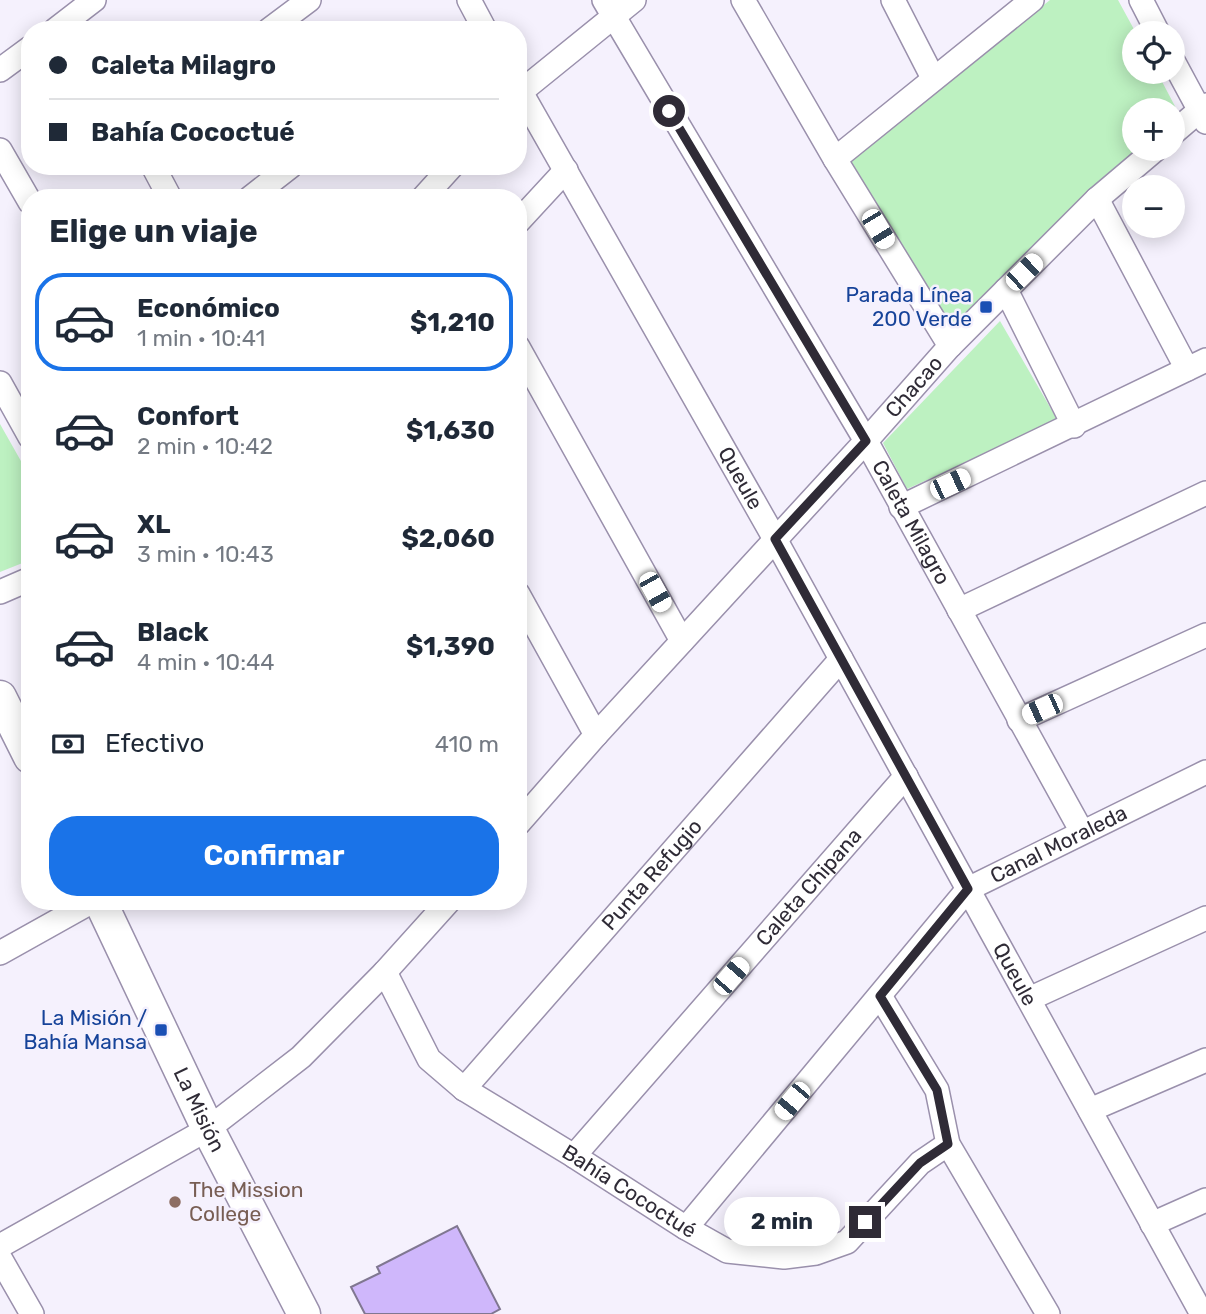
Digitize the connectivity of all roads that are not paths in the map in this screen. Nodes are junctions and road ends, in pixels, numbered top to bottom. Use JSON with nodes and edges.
{"nodes":[{"id":1,"x":94,"y":0,"type":"edge"},
{"id":2,"x":309,"y":0,"type":"edge"},
{"id":3,"x":469,"y":0,"type":"edge"},
{"id":4,"x":634,"y":0,"type":"edge"},
{"id":5,"x":743,"y":0,"type":"edge"},
{"id":6,"x":893,"y":0,"type":"edge"},
{"id":7,"x":1032,"y":0,"type":"edge"},
{"id":8,"x":1140,"y":0,"type":"edge"},
{"id":9,"x":609,"y":8,"type":"edge"},
{"id":10,"x":71,"y":21,"type":"edge"},
{"id":11,"x":282,"y":21,"type":"edge"},
{"id":12,"x":476,"y":21,"type":"edge"},
{"id":13,"x":1151,"y":21,"type":"edge"},
{"id":14,"x":21,"y":55,"type":"edge"},
{"id":15,"x":0,"y":70,"type":"edge"},
{"id":16,"x":933,"y":78,"type":"junction"},
{"id":17,"x":1185,"y":81,"type":"edge"},
{"id":18,"x":527,"y":84,"type":"edge"},
{"id":19,"x":527,"y":104,"type":"edge"},
{"id":20,"x":1204,"y":112,"type":"edge"},
{"id":21,"x":1185,"y":125,"type":"edge"},
{"id":22,"x":0,"y":150,"type":"edge"},
{"id":23,"x":835,"y":159,"type":"junction"},
{"id":24,"x":1142,"y":161,"type":"edge"},
{"id":25,"x":566,"y":170,"type":"junction"},
{"id":26,"x":279,"y":175,"type":"edge"},
{"id":27,"x":444,"y":175,"type":"edge"},
{"id":28,"x":22,"y":189,"type":"edge"},
{"id":29,"x":262,"y":189,"type":"edge"},
{"id":30,"x":431,"y":189,"type":"edge"},
{"id":31,"x":1097,"y":199,"type":"junction"},
{"id":32,"x":527,"y":212,"type":"edge"},
{"id":33,"x":1006,"y":290,"type":"junction"},
{"id":34,"x":950,"y":346,"type":"junction"},
{"id":35,"x":527,"y":363,"type":"edge"},
{"id":36,"x":1196,"y":364,"type":"edge"},
{"id":37,"x":0,"y":383,"type":"edge"},
{"id":38,"x":21,"y":421,"type":"edge"},
{"id":39,"x":1074,"y":426,"type":"junction"},
{"id":40,"x":866,"y":441,"type":"junction"},
{"id":41,"x":1206,"y":493,"type":"edge"},
{"id":42,"x":901,"y":507,"type":"junction"},
{"id":43,"x":775,"y":539,"type":"junction"},
{"id":44,"x":21,"y":583,"type":"edge"},
{"id":45,"x":0,"y":592,"type":"edge"},
{"id":46,"x":527,"y":610,"type":"edge"},
{"id":47,"x":959,"y":610,"type":"junction"},
{"id":48,"x":1206,"y":635,"type":"edge"},
{"id":49,"x":682,"y":640,"type":"junction"},
{"id":50,"x":841,"y":659,"type":"junction"},
{"id":51,"x":0,"y":696,"type":"edge"},
{"id":52,"x":1019,"y":720,"type":"junction"},
{"id":53,"x":596,"y":735,"type":"junction"},
{"id":54,"x":21,"y":739,"type":"edge"},
{"id":55,"x":1206,"y":772,"type":"edge"},
{"id":56,"x":906,"y":776,"type":"junction"},
{"id":57,"x":527,"y":814,"type":"edge"},
{"id":58,"x":1082,"y":832,"type":"junction"},
{"id":59,"x":968,"y":889,"type":"junction"},
{"id":60,"x":77,"y":910,"type":"edge"},
{"id":61,"x":104,"y":910,"type":"edge"},
{"id":62,"x":441,"y":910,"type":"edge"},
{"id":63,"x":1206,"y":918,"type":"edge"},
{"id":64,"x":0,"y":953,"type":"edge"},
{"id":65,"x":384,"y":972,"type":"junction"},
{"id":66,"x":880,"y":996,"type":"junction"},
{"id":67,"x":1029,"y":999,"type":"junction"},
{"id":68,"x":1206,"y":1060,"type":"edge"},
{"id":69,"x":464,"y":1089,"type":"junction"},
{"id":70,"x":1090,"y":1110,"type":"junction"},
{"id":71,"x":208,"y":1129,"type":"junction"},
{"id":72,"x":948,"y":1144,"type":"junction"},
{"id":73,"x":574,"y":1156,"type":"junction"},
{"id":74,"x":1206,"y":1200,"type":"edge"},
{"id":75,"x":1152,"y":1224,"type":"junction"},
{"id":76,"x":685,"y":1228,"type":"junction"},
{"id":77,"x":0,"y":1246,"type":"edge"},
{"id":78,"x":4,"y":1273,"type":"edge"},
{"id":79,"x":32,"y":1314,"type":"edge"},
{"id":80,"x":304,"y":1314,"type":"edge"},
{"id":81,"x":1048,"y":1314,"type":"edge"},
{"id":82,"x":1202,"y":1314,"type":"edge"}],
"edges":[{"from":1,"to":10,"type":"street"},
{"from":2,"to":11,"type":"street"},
{"from":3,"to":12,"type":"street"},
{"from":4,"to":9,"type":"street"},
{"from":5,"to":23,"type":"street"},
{"from":6,"to":16,"type":"street"},
{"from":7,"to":16,"type":"street"},
{"from":8,"to":13,"type":"street"},
{"from":9,"to":18,"type":"street"},
{"from":9,"to":40,"type":"street","name":"Caleta Milagro"},
{"from":14,"to":15,"type":"street"},
{"from":16,"to":23,"type":"street"},
{"from":17,"to":20,"type":"street"},
{"from":19,"to":25,"type":"street","name":"Queule"},
{"from":20,"to":21,"type":"street"},
{"from":22,"to":28,"type":"street"},
{"from":23,"to":34,"type":"street"},
{"from":24,"to":31,"type":"street","name":"Chacao"},
{"from":25,"to":32,"type":"street"},
{"from":25,"to":43,"type":"street","name":"Queule"},
{"from":26,"to":29,"type":"street"},
{"from":27,"to":30,"type":"street"},
{"from":31,"to":33,"type":"street","name":"Chacao"},
{"from":31,"to":36,"type":"street"},
{"from":33,"to":34,"type":"street","name":"Chacao"},
{"from":33,"to":39,"type":"street"},
{"from":34,"to":40,"type":"street","name":"Chacao"},
{"from":35,"to":49,"type":"street"},
{"from":36,"to":39,"type":"street"},
{"from":37,"to":38,"type":"street"},
{"from":39,"to":42,"type":"street"},
{"from":40,"to":42,"type":"street","name":"Caleta Milagro"},
{"from":40,"to":43,"type":"street","name":"Chacao"},
{"from":41,"to":47,"type":"street"},
{"from":42,"to":47,"type":"street","name":"Caleta Milagro"},
{"from":43,"to":49,"type":"street","name":"Chacao"},
{"from":43,"to":50,"type":"street","name":"Queule"},
{"from":44,"to":45,"type":"street"},
{"from":46,"to":53,"type":"street"},
{"from":47,"to":52,"type":"street","name":"Caleta Milagro"},
{"from":48,"to":52,"type":"street"},
{"from":49,"to":53,"type":"street","name":"Chacao"},
{"from":50,"to":56,"type":"street","name":"Queule"},
{"from":50,"to":69,"type":"street","name":"Punta Refugio"},
{"from":51,"to":54,"type":"street"},
{"from":52,"to":58,"type":"street","name":"Caleta Milagro"},
{"from":53,"to":57,"type":"street","name":"Chacao"},
{"from":55,"to":58,"type":"street","name":"Canal Moraleda"},
{"from":56,"to":59,"type":"street","name":"Queule"},
{"from":56,"to":73,"type":"street","name":"Caleta Chipana"},
{"from":58,"to":59,"type":"street","name":"Canal Moraleda"},
{"from":59,"to":66,"type":"street","name":"Canal Moraleda"},
{"from":59,"to":67,"type":"street","name":"Queule"},
{"from":60,"to":64,"type":"street"},
{"from":61,"to":71,"type":"street","name":"La Misión"},
{"from":62,"to":65,"type":"street"},
{"from":63,"to":67,"type":"street"},
{"from":65,"to":69,"type":"street","name":"Bahía Cococtué"},
{"from":65,"to":71,"type":"street"},
{"from":66,"to":72,"type":"street"},
{"from":66,"to":76,"type":"street","name":"Canal Moraleda"},
{"from":67,"to":70,"type":"street","name":"Queule"},
{"from":68,"to":70,"type":"street"},
{"from":69,"to":73,"type":"street","name":"Bahía Cococtué"},
{"from":70,"to":75,"type":"street","name":"Queule"},
{"from":71,"to":77,"type":"street"},
{"from":71,"to":80,"type":"street","name":"La Misión"},
{"from":72,"to":76,"type":"street","name":"Bahía Cococtué"},
{"from":72,"to":81,"type":"street"},
{"from":73,"to":76,"type":"street","name":"Bahía Cococtué"},
{"from":74,"to":75,"type":"street"},
{"from":75,"to":82,"type":"street","name":"Queule"},
{"from":78,"to":79,"type":"street"}]}
